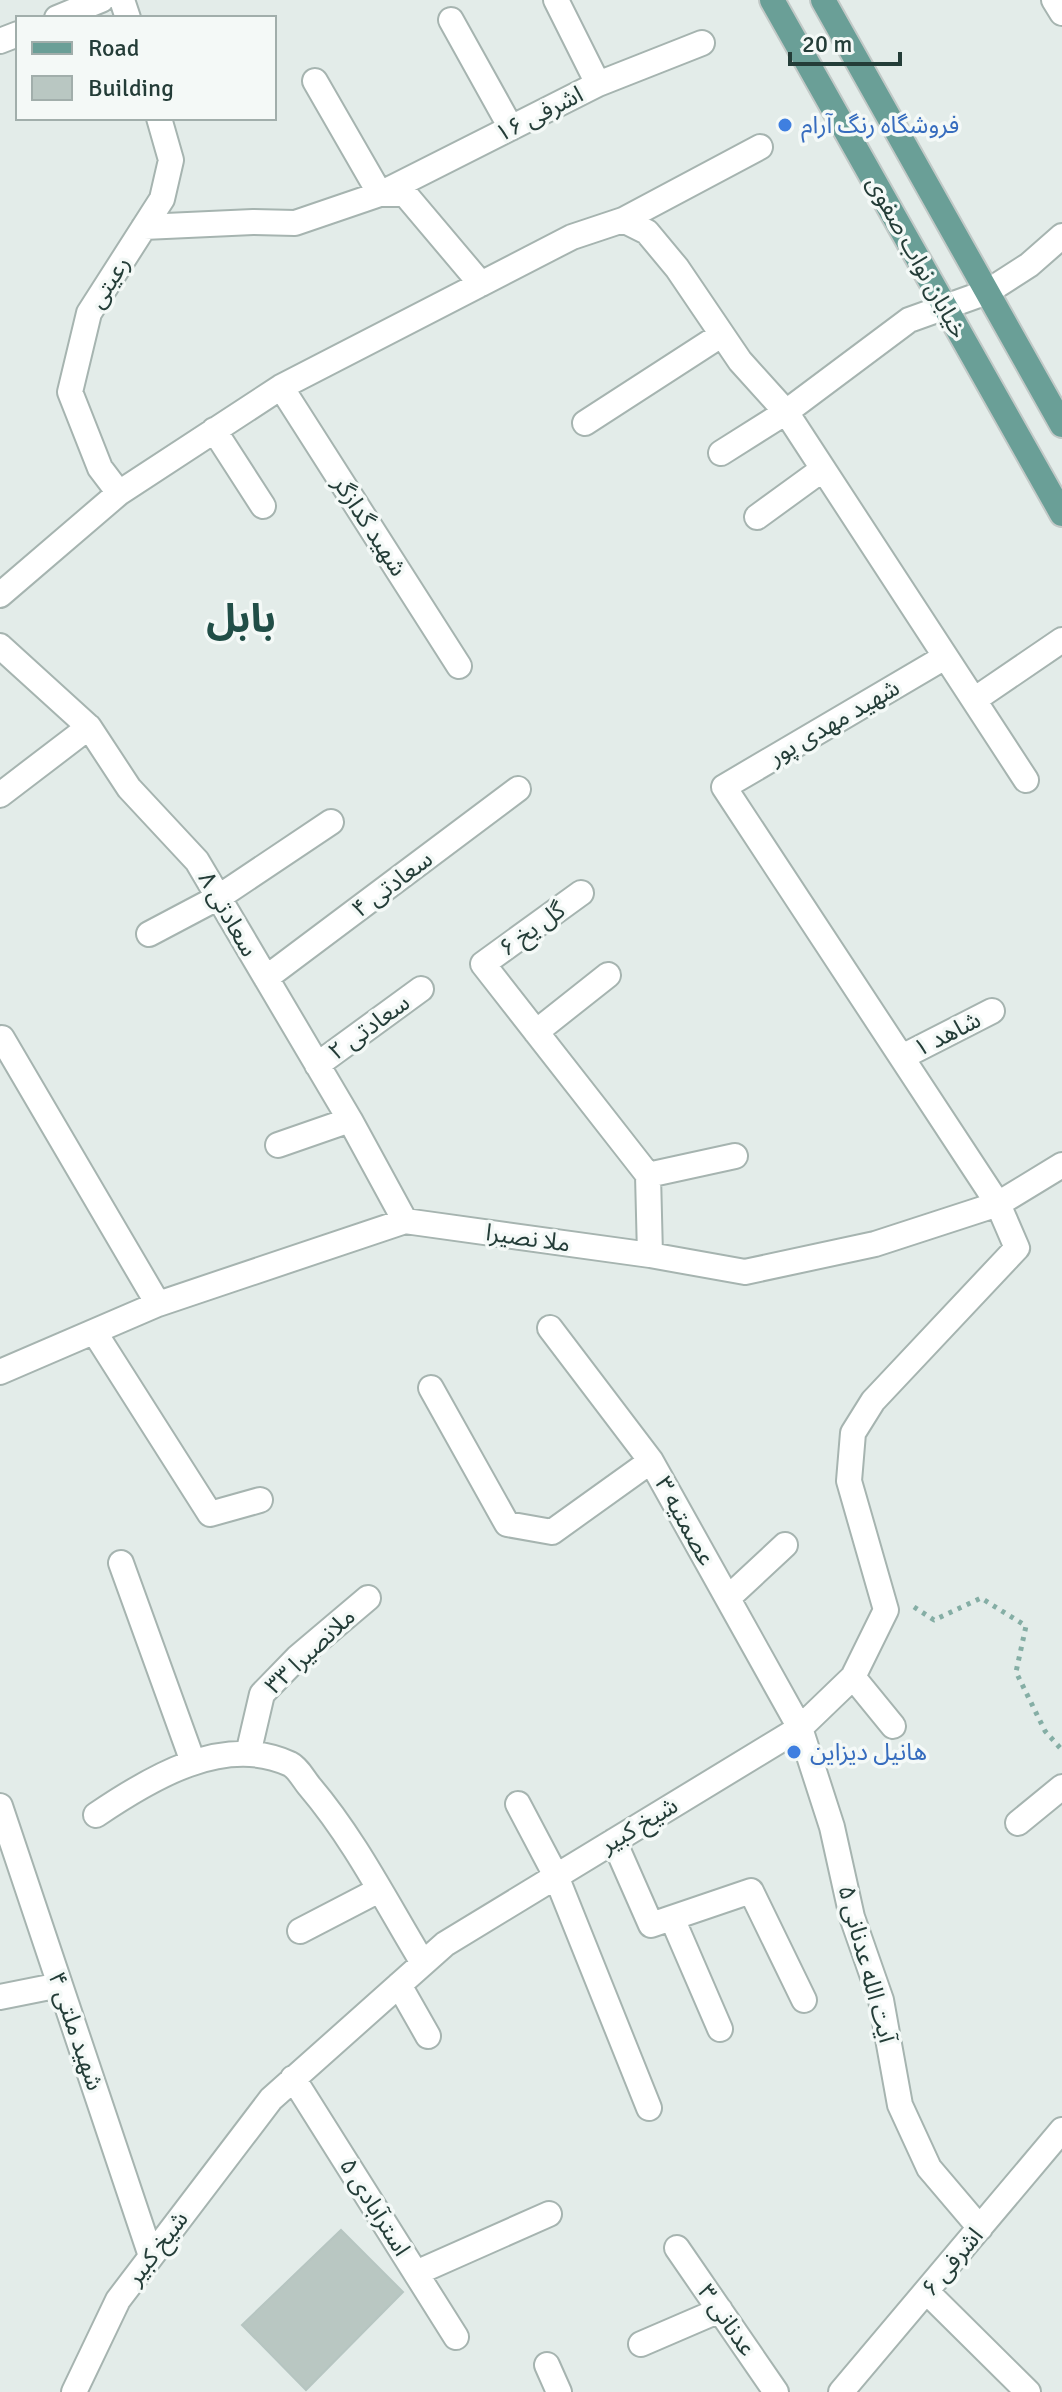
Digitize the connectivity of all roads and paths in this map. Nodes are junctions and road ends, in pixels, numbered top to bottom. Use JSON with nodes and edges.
{"nodes":[{"id":1,"x":101,"y":0,"type":"edge"},
{"id":2,"x":556,"y":0,"type":"edge"},
{"id":3,"x":772,"y":0,"type":"edge"},
{"id":4,"x":823,"y":0,"type":"edge"},
{"id":5,"x":1054,"y":0,"type":"edge"},
{"id":6,"x":1062,"y":13,"type":"edge"},
{"id":7,"x":62,"y":16,"type":"edge"},
{"id":8,"x":451,"y":20,"type":"dead end"},
{"id":9,"x":702,"y":43,"type":"dead end"},
{"id":10,"x":315,"y":81,"type":"dead end"},
{"id":11,"x":598,"y":84,"type":"junction"},
{"id":12,"x":160,"y":120,"type":"edge"},
{"id":13,"x":511,"y":128,"type":"junction"},
{"id":14,"x":760,"y":147,"type":"dead end"},
{"id":15,"x":380,"y":194,"type":"junction"},
{"id":16,"x":623,"y":220,"type":"junction"},
{"id":17,"x":144,"y":227,"type":"junction"},
{"id":18,"x":1062,"y":236,"type":"edge"},
{"id":19,"x":481,"y":284,"type":"junction"},
{"id":20,"x":987,"y":292,"type":"junction"},
{"id":21,"x":945,"y":306,"type":"junction"},
{"id":22,"x":721,"y":335,"type":"junction"},
{"id":23,"x":281,"y":387,"type":"junction"},
{"id":24,"x":786,"y":412,"type":"junction"},
{"id":25,"x":585,"y":423,"type":"dead end"},
{"id":26,"x":1062,"y":425,"type":"edge"},
{"id":27,"x":214,"y":430,"type":"junction"},
{"id":28,"x":721,"y":453,"type":"dead end"},
{"id":29,"x":823,"y":469,"type":"junction"},
{"id":30,"x":119,"y":493,"type":"junction"},
{"id":31,"x":263,"y":506,"type":"dead end"},
{"id":32,"x":1062,"y":514,"type":"edge"},
{"id":33,"x":757,"y":517,"type":"dead end"},
{"id":34,"x":0,"y":595,"type":"edge"},
{"id":35,"x":1062,"y":640,"type":"edge"},
{"id":36,"x":0,"y":646,"type":"edge"},
{"id":37,"x":945,"y":657,"type":"junction"},
{"id":38,"x":459,"y":666,"type":"dead end"},
{"id":39,"x":974,"y":700,"type":"junction"},
{"id":40,"x":89,"y":727,"type":"junction"},
{"id":41,"x":1026,"y":780,"type":"dead end"},
{"id":42,"x":518,"y":789,"type":"dead end"},
{"id":43,"x":0,"y":795,"type":"edge"},
{"id":44,"x":331,"y":822,"type":"dead end"},
{"id":45,"x":581,"y":893,"type":"dead end"},
{"id":46,"x":219,"y":897,"type":"junction"},
{"id":47,"x":149,"y":934,"type":"dead end"},
{"id":48,"x":608,"y":975,"type":"dead end"},
{"id":49,"x":266,"y":978,"type":"junction"},
{"id":50,"x":421,"y":989,"type":"dead end"},
{"id":51,"x":992,"y":1011,"type":"dead end"},
{"id":52,"x":536,"y":1032,"type":"junction"},
{"id":53,"x":2,"y":1038,"type":"edge"},
{"id":54,"x":902,"y":1057,"type":"junction"},
{"id":55,"x":317,"y":1065,"type":"junction"},
{"id":56,"x":350,"y":1120,"type":"junction"},
{"id":57,"x":278,"y":1145,"type":"dead end"},
{"id":58,"x":735,"y":1156,"type":"dead end"},
{"id":59,"x":1062,"y":1165,"type":"edge"},
{"id":60,"x":648,"y":1175,"type":"junction"},
{"id":61,"x":998,"y":1204,"type":"junction"},
{"id":62,"x":405,"y":1221,"type":"junction"},
{"id":63,"x":650,"y":1255,"type":"junction"},
{"id":64,"x":158,"y":1304,"type":"junction"},
{"id":65,"x":550,"y":1328,"type":"dead end"},
{"id":66,"x":95,"y":1333,"type":"junction"},
{"id":67,"x":0,"y":1372,"type":"edge"},
{"id":68,"x":431,"y":1388,"type":"dead end"},
{"id":69,"x":651,"y":1461,"type":"junction"},
{"id":70,"x":260,"y":1500,"type":"dead end"},
{"id":71,"x":785,"y":1545,"type":"dead end"},
{"id":72,"x":121,"y":1563,"type":"dead end"},
{"id":73,"x":880,"y":1586,"type":"junction"},
{"id":74,"x":368,"y":1598,"type":"dead end"},
{"id":75,"x":728,"y":1598,"type":"junction"},
{"id":76,"x":853,"y":1677,"type":"junction"},
{"id":77,"x":893,"y":1726,"type":"dead end"},
{"id":78,"x":800,"y":1728,"type":"junction"},
{"id":79,"x":1062,"y":1750,"type":"edge"},
{"id":80,"x":248,"y":1754,"type":"junction"},
{"id":81,"x":193,"y":1762,"type":"junction"},
{"id":82,"x":1062,"y":1787,"type":"edge"},
{"id":83,"x":518,"y":1804,"type":"dead end"},
{"id":84,"x":0,"y":1806,"type":"edge"},
{"id":85,"x":96,"y":1815,"type":"dead end"},
{"id":86,"x":1018,"y":1823,"type":"dead end"},
{"id":87,"x":614,"y":1841,"type":"junction"},
{"id":88,"x":556,"y":1876,"type":"junction"},
{"id":89,"x":379,"y":1890,"type":"junction"},
{"id":90,"x":672,"y":1918,"type":"junction"},
{"id":91,"x":300,"y":1931,"type":"dead end"},
{"id":92,"x":423,"y":1963,"type":"junction"},
{"id":93,"x":60,"y":1985,"type":"junction"},
{"id":94,"x":399,"y":1985,"type":"junction"},
{"id":95,"x":0,"y":1997,"type":"edge"},
{"id":96,"x":804,"y":2000,"type":"dead end"},
{"id":97,"x":720,"y":2029,"type":"dead end"},
{"id":98,"x":428,"y":2036,"type":"dead end"},
{"id":99,"x":293,"y":2078,"type":"junction"},
{"id":100,"x":649,"y":2108,"type":"dead end"},
{"id":101,"x":1062,"y":2130,"type":"edge"},
{"id":102,"x":549,"y":2214,"type":"dead end"},
{"id":103,"x":980,"y":2228,"type":"junction"},
{"id":104,"x":677,"y":2248,"type":"dead end"},
{"id":105,"x":151,"y":2256,"type":"junction"},
{"id":106,"x":416,"y":2273,"type":"junction"},
{"id":107,"x":927,"y":2292,"type":"junction"},
{"id":108,"x":720,"y":2310,"type":"junction"},
{"id":109,"x":456,"y":2337,"type":"dead end"},
{"id":110,"x":641,"y":2344,"type":"dead end"},
{"id":111,"x":547,"y":2365,"type":"dead end"},
{"id":112,"x":74,"y":2392,"type":"edge"},
{"id":113,"x":559,"y":2392,"type":"edge"},
{"id":114,"x":776,"y":2392,"type":"edge"},
{"id":115,"x":841,"y":2392,"type":"edge"},
{"id":116,"x":1028,"y":2392,"type":"edge"}],
"edges":[{"from":1,"to":7,"type":"street"},
{"from":2,"to":11,"type":"street"},
{"from":3,"to":21,"type":"main road","name":"خیابان نواب صفوی"},
{"from":4,"to":20,"type":"main road","name":"خیابان نواب صفوی"},
{"from":5,"to":6,"type":"street"},
{"from":8,"to":13,"type":"street"},
{"from":9,"to":11,"type":"street","name":"اشرفی ۱۶"},
{"from":10,"to":15,"type":"street"},
{"from":11,"to":13,"type":"street","name":"اشرفی ۱۶"},
{"from":12,"to":17,"type":"street","name":"رعیتی"},
{"from":13,"to":15,"type":"street","name":"اشرفی ۱۶"},
{"from":14,"to":16,"type":"street"},
{"from":15,"to":17,"type":"street","name":"اشرفی ۱۶"},
{"from":15,"to":19,"type":"street"},
{"from":16,"to":19,"type":"street"},
{"from":16,"to":22,"type":"street"},
{"from":17,"to":30,"type":"street","name":"رعیتی"},
{"from":18,"to":20,"type":"street"},
{"from":19,"to":23,"type":"street"},
{"from":20,"to":21,"type":"street"},
{"from":20,"to":26,"type":"main road","name":"خیابان نواب صفوی"},
{"from":21,"to":24,"type":"street"},
{"from":21,"to":32,"type":"main road","name":"خیابان نواب صفوی"},
{"from":22,"to":24,"type":"street"},
{"from":22,"to":25,"type":"street"},
{"from":23,"to":27,"type":"street"},
{"from":23,"to":38,"type":"street","name":"شهید گدازگر"},
{"from":24,"to":28,"type":"street"},
{"from":24,"to":29,"type":"street"},
{"from":27,"to":30,"type":"street"},
{"from":27,"to":31,"type":"street"},
{"from":29,"to":33,"type":"street"},
{"from":29,"to":37,"type":"street"},
{"from":30,"to":34,"type":"street"},
{"from":35,"to":39,"type":"street"},
{"from":36,"to":40,"type":"street","name":"سعادتی ۸"},
{"from":37,"to":39,"type":"street"},
{"from":37,"to":54,"type":"street","name":"شهید مهدی پور"},
{"from":39,"to":41,"type":"street"},
{"from":40,"to":43,"type":"street"},
{"from":40,"to":46,"type":"street","name":"سعادتی ۸"},
{"from":42,"to":49,"type":"street","name":"سعادتی ۴"},
{"from":44,"to":46,"type":"street"},
{"from":45,"to":52,"type":"street","name":"گل یخ ۶"},
{"from":46,"to":47,"type":"street"},
{"from":46,"to":49,"type":"street","name":"سعادتی ۸"},
{"from":48,"to":52,"type":"street"},
{"from":49,"to":55,"type":"street","name":"سعادتی ۸"},
{"from":50,"to":55,"type":"street","name":"سعادتی ۲"},
{"from":51,"to":54,"type":"street","name":"شاهد ۱"},
{"from":52,"to":60,"type":"street"},
{"from":53,"to":64,"type":"street"},
{"from":54,"to":61,"type":"street"},
{"from":55,"to":56,"type":"street","name":"سعادتی ۸"},
{"from":56,"to":57,"type":"street"},
{"from":56,"to":62,"type":"street","name":"سعادتی ۸"},
{"from":58,"to":60,"type":"street"},
{"from":59,"to":61,"type":"street","name":"ملا نصیرا"},
{"from":60,"to":63,"type":"street"},
{"from":61,"to":63,"type":"street","name":"ملا نصیرا"},
{"from":61,"to":73,"type":"street","name":"شیخ کبیر"},
{"from":62,"to":63,"type":"street","name":"ملا نصیرا"},
{"from":62,"to":64,"type":"street","name":"ملا نصیرا"},
{"from":64,"to":66,"type":"street","name":"ملا نصیرا"},
{"from":65,"to":69,"type":"street","name":"عصمتیه ۳"},
{"from":66,"to":67,"type":"street","name":"ملا نصیرا"},
{"from":66,"to":70,"type":"street"},
{"from":68,"to":69,"type":"street"},
{"from":69,"to":75,"type":"street","name":"عصمتیه ۳"},
{"from":71,"to":75,"type":"street"},
{"from":72,"to":81,"type":"street"},
{"from":73,"to":76,"type":"street","name":"شیخ کبیر"},
{"from":73,"to":79,"type":"path"},
{"from":74,"to":80,"type":"street","name":"ملانصیرا ۳۳"},
{"from":75,"to":78,"type":"street","name":"عصمتیه ۳"},
{"from":76,"to":77,"type":"street"},
{"from":76,"to":78,"type":"street","name":"شیخ کبیر"},
{"from":78,"to":87,"type":"street","name":"شیخ کبیر"},
{"from":78,"to":103,"type":"street","name":"آیت الله عدنانی ۵"},
{"from":80,"to":81,"type":"street"},
{"from":80,"to":89,"type":"street"},
{"from":81,"to":85,"type":"street"},
{"from":82,"to":86,"type":"street"},
{"from":83,"to":88,"type":"street"},
{"from":84,"to":93,"type":"street","name":"شهید ملتی ۴"},
{"from":87,"to":88,"type":"street","name":"شیخ کبیر"},
{"from":87,"to":90,"type":"street"},
{"from":88,"to":92,"type":"street","name":"شیخ کبیر"},
{"from":88,"to":100,"type":"street"},
{"from":89,"to":91,"type":"street"},
{"from":89,"to":92,"type":"street"},
{"from":90,"to":96,"type":"street"},
{"from":90,"to":97,"type":"street"},
{"from":92,"to":94,"type":"street","name":"شیخ کبیر"},
{"from":93,"to":95,"type":"street"},
{"from":93,"to":105,"type":"street","name":"شهید ملتی ۴"},
{"from":94,"to":98,"type":"street"},
{"from":94,"to":99,"type":"street","name":"شیخ کبیر"},
{"from":99,"to":105,"type":"street","name":"شیخ کبیر"},
{"from":99,"to":106,"type":"street","name":"استرآبادی ۵"},
{"from":101,"to":103,"type":"street","name":"اشرفی ۶"},
{"from":102,"to":106,"type":"street"},
{"from":103,"to":107,"type":"street","name":"اشرفی ۶"},
{"from":104,"to":108,"type":"street","name":"عدنانی ۳"},
{"from":105,"to":112,"type":"street","name":"شیخ کبیر"},
{"from":106,"to":109,"type":"street","name":"استرآبادی ۵"},
{"from":107,"to":115,"type":"street","name":"اشرفی ۶"},
{"from":107,"to":116,"type":"street"},
{"from":108,"to":110,"type":"street"},
{"from":108,"to":114,"type":"street","name":"عدنانی ۳"},
{"from":111,"to":113,"type":"street"}]}
